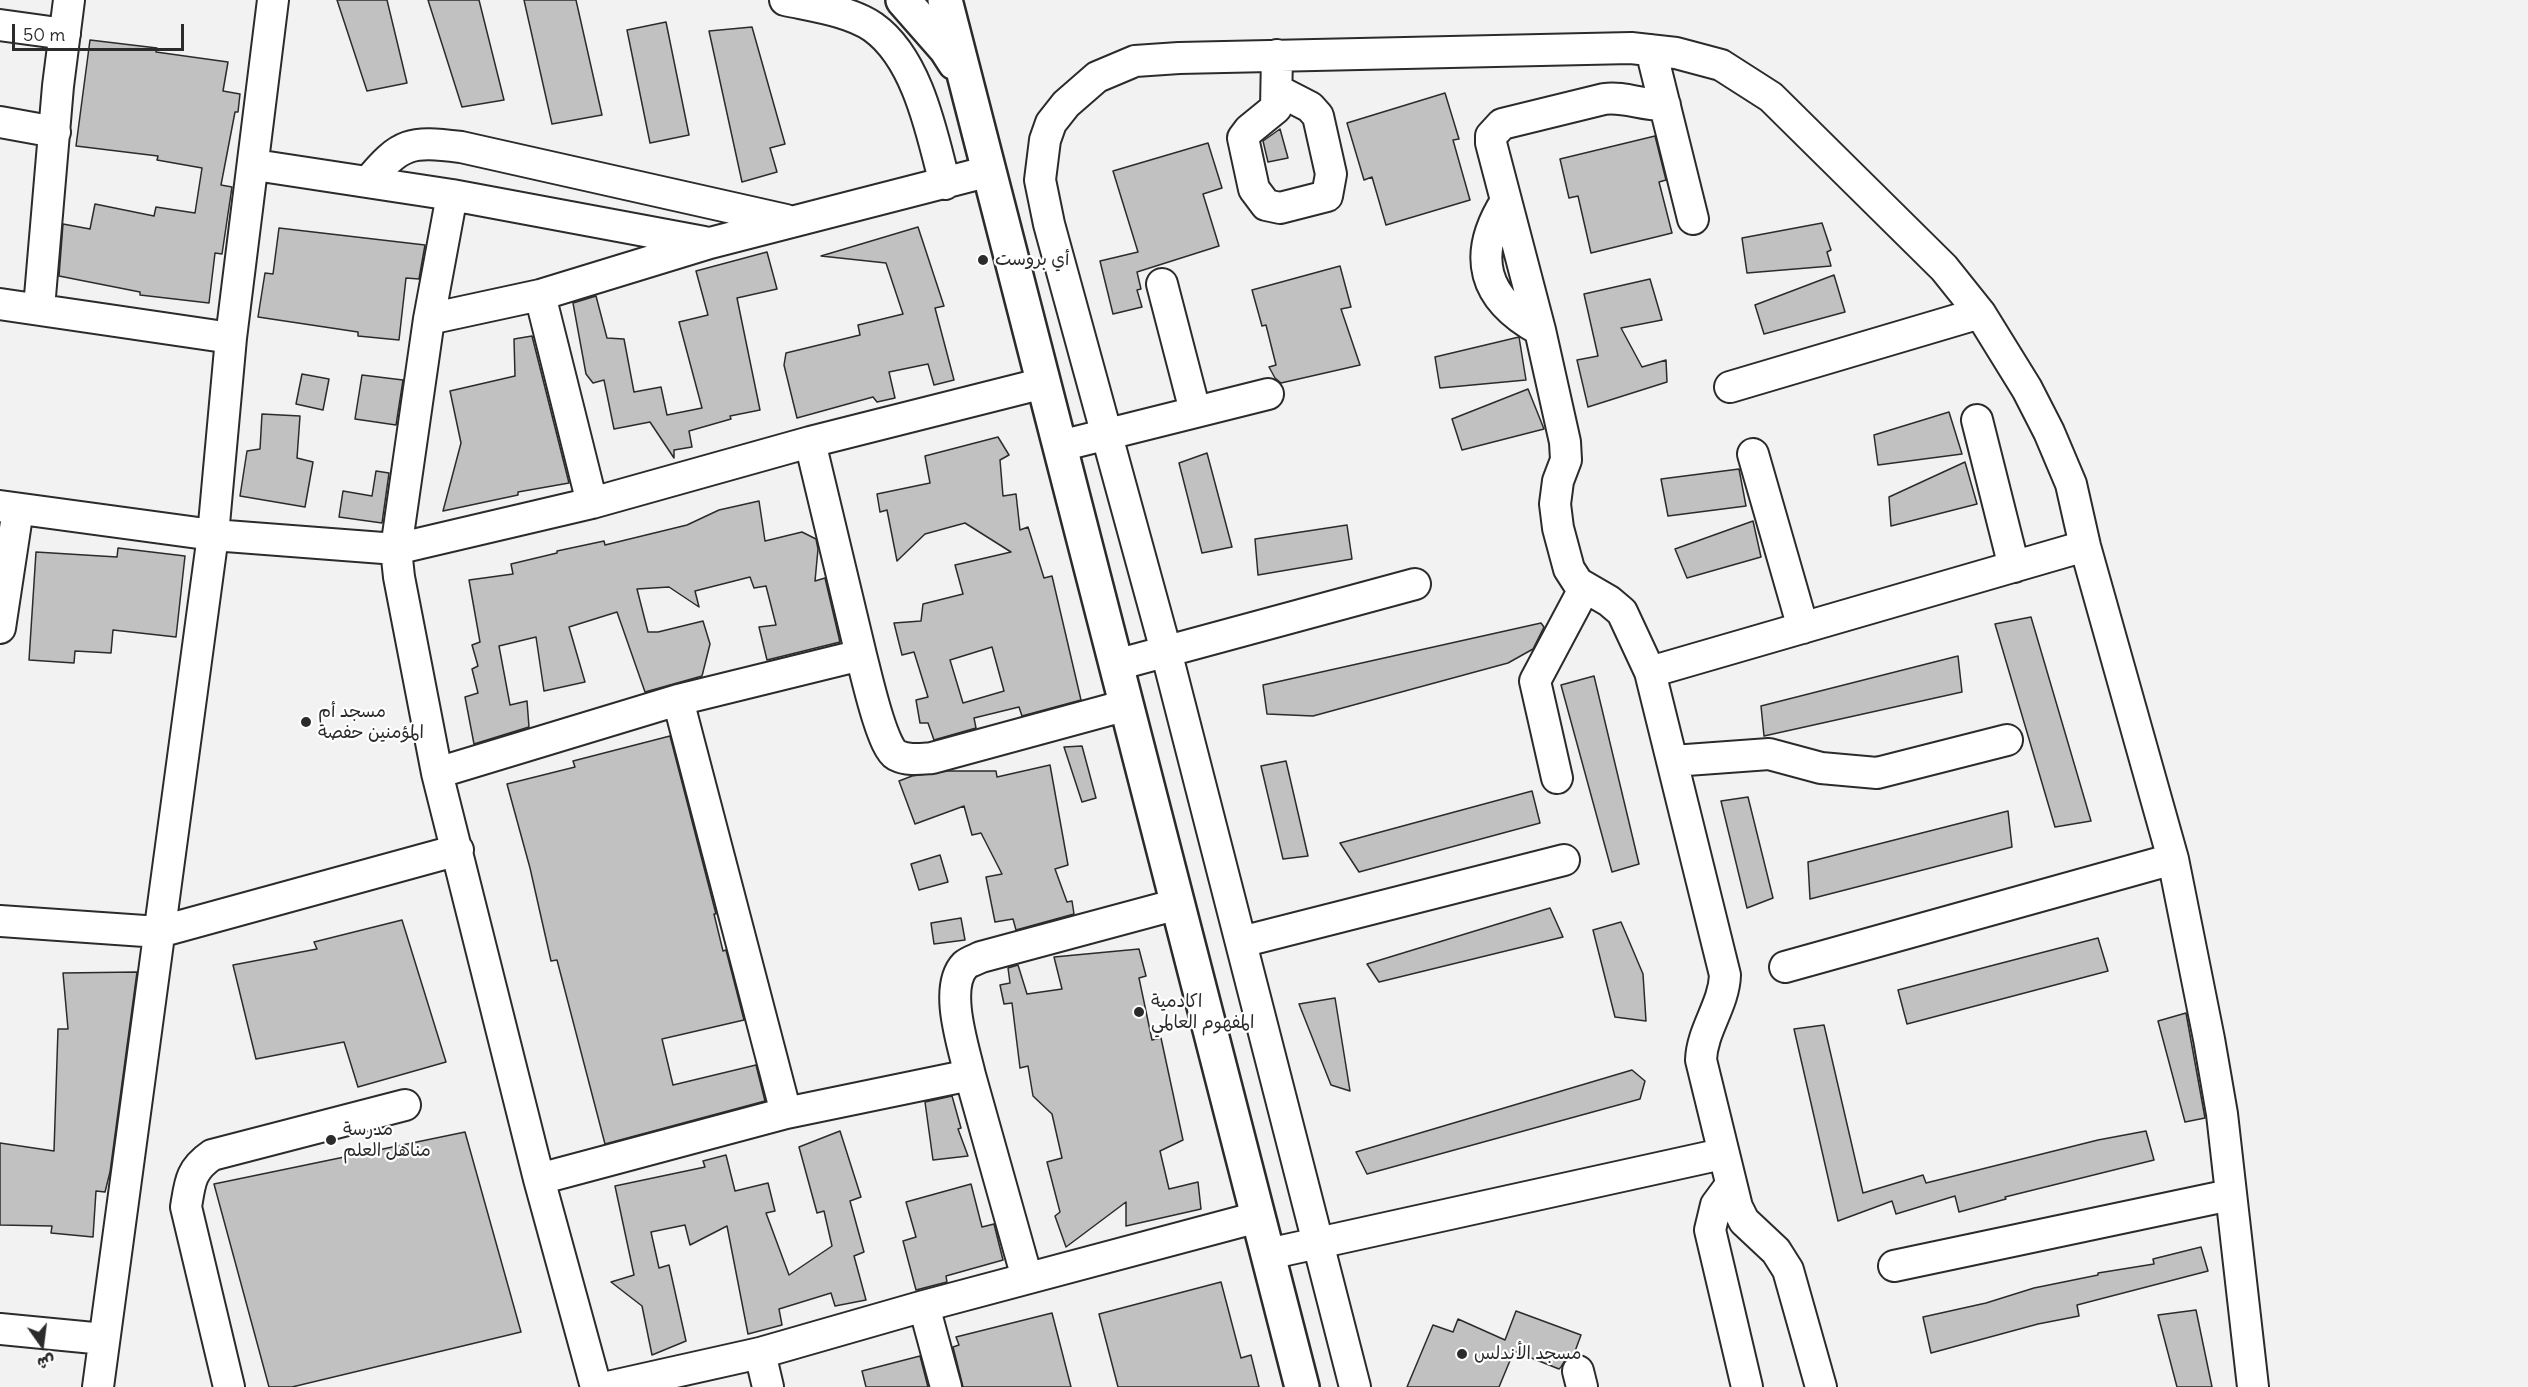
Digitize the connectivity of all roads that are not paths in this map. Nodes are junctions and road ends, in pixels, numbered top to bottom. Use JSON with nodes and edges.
{"nodes":[{"id":1,"x":69,"y":0,"type":"edge"},
{"id":2,"x":273,"y":0,"type":"edge"},
{"id":3,"x":785,"y":0,"type":"edge"},
{"id":4,"x":903,"y":0,"type":"edge"},
{"id":5,"x":945,"y":0,"type":"edge"},
{"id":6,"x":0,"y":25,"type":"edge"},
{"id":7,"x":65,"y":34,"type":"junction"},
{"id":8,"x":1651,"y":50,"type":"junction"},
{"id":9,"x":1277,"y":56,"type":"junction"},
{"id":10,"x":964,"y":77,"type":"junction"},
{"id":11,"x":1277,"y":90,"type":"dead end"},
{"id":12,"x":1665,"y":105,"type":"junction"},
{"id":13,"x":0,"y":122,"type":"edge"},
{"id":14,"x":55,"y":132,"type":"junction"},
{"id":15,"x":255,"y":165,"type":"junction"},
{"id":16,"x":990,"y":171,"type":"junction"},
{"id":17,"x":368,"y":182,"type":"junction"},
{"id":18,"x":945,"y":184,"type":"junction"},
{"id":19,"x":452,"y":195,"type":"junction"},
{"id":20,"x":1693,"y":219,"type":"dead end"},
{"id":21,"x":793,"y":222,"type":"junction"},
{"id":22,"x":710,"y":243,"type":"junction"},
{"id":23,"x":1162,"y":284,"type":"dead end"},
{"id":24,"x":540,"y":295,"type":"junction"},
{"id":25,"x":0,"y":304,"type":"edge"},
{"id":26,"x":39,"y":308,"type":"junction"},
{"id":27,"x":1980,"y":313,"type":"junction"},
{"id":28,"x":429,"y":319,"type":"junction"},
{"id":29,"x":231,"y":338,"type":"junction"},
{"id":30,"x":1044,"y":383,"type":"junction"},
{"id":31,"x":1730,"y":387,"type":"dead end"},
{"id":32,"x":1268,"y":394,"type":"dead end"},
{"id":33,"x":1195,"y":411,"type":"junction"},
{"id":34,"x":1977,"y":420,"type":"dead end"},
{"id":35,"x":1106,"y":433,"type":"junction"},
{"id":36,"x":810,"y":442,"type":"junction"},
{"id":37,"x":1060,"y":446,"type":"junction"},
{"id":38,"x":1753,"y":454,"type":"dead end"},
{"id":39,"x":592,"y":503,"type":"junction"},
{"id":40,"x":9,"y":508,"type":"edge"},
{"id":41,"x":213,"y":535,"type":"junction"},
{"id":42,"x":2085,"y":546,"type":"junction"},
{"id":43,"x":396,"y":549,"type":"junction"},
{"id":44,"x":2014,"y":567,"type":"junction"},
{"id":45,"x":1415,"y":584,"type":"dead end"},
{"id":46,"x":1585,"y":587,"type":"junction"},
{"id":47,"x":0,"y":628,"type":"edge"},
{"id":48,"x":1803,"y":628,"type":"junction"},
{"id":49,"x":1166,"y":651,"type":"junction"},
{"id":50,"x":861,"y":656,"type":"junction"},
{"id":51,"x":1116,"y":665,"type":"junction"},
{"id":52,"x":1650,"y":672,"type":"junction"},
{"id":53,"x":678,"y":700,"type":"junction"},
{"id":54,"x":1127,"y":705,"type":"junction"},
{"id":55,"x":2007,"y":740,"type":"dead end"},
{"id":56,"x":1673,"y":761,"type":"junction"},
{"id":57,"x":437,"y":772,"type":"junction"},
{"id":58,"x":1557,"y":778,"type":"dead end"},
{"id":59,"x":458,"y":850,"type":"junction"},
{"id":60,"x":2173,"y":859,"type":"junction"},
{"id":61,"x":1564,"y":860,"type":"dead end"},
{"id":62,"x":1178,"y":904,"type":"junction"},
{"id":63,"x":0,"y":921,"type":"edge"},
{"id":64,"x":159,"y":932,"type":"junction"},
{"id":65,"x":1241,"y":942,"type":"junction"},
{"id":66,"x":1785,"y":967,"type":"dead end"},
{"id":67,"x":969,"y":1075,"type":"junction"},
{"id":68,"x":405,"y":1105,"type":"dead end"},
{"id":69,"x":786,"y":1113,"type":"junction"},
{"id":70,"x":1722,"y":1154,"type":"junction"},
{"id":71,"x":539,"y":1179,"type":"junction"},
{"id":72,"x":1730,"y":1186,"type":"junction"},
{"id":73,"x":2230,"y":1195,"type":"junction"},
{"id":74,"x":1258,"y":1217,"type":"junction"},
{"id":75,"x":1318,"y":1242,"type":"junction"},
{"id":76,"x":1268,"y":1254,"type":"junction"},
{"id":77,"x":1894,"y":1266,"type":"dead end"},
{"id":78,"x":1027,"y":1278,"type":"junction"},
{"id":79,"x":924,"y":1306,"type":"junction"},
{"id":80,"x":0,"y":1329,"type":"edge"},
{"id":81,"x":104,"y":1339,"type":"junction"},
{"id":82,"x":760,"y":1353,"type":"junction"},
{"id":83,"x":98,"y":1387,"type":"edge"},
{"id":84,"x":229,"y":1387,"type":"edge"},
{"id":85,"x":596,"y":1387,"type":"edge"},
{"id":86,"x":608,"y":1387,"type":"edge"},
{"id":87,"x":768,"y":1387,"type":"edge"},
{"id":88,"x":946,"y":1387,"type":"edge"},
{"id":89,"x":1302,"y":1387,"type":"edge"},
{"id":90,"x":1355,"y":1387,"type":"edge"},
{"id":91,"x":1747,"y":1387,"type":"edge"},
{"id":92,"x":1821,"y":1387,"type":"edge"},
{"id":93,"x":2253,"y":1387,"type":"edge"}],
"edges":[{"from":1,"to":7,"type":"street"},
{"from":2,"to":15,"type":"street"},
{"from":3,"to":18,"type":"street"},
{"from":4,"to":10,"type":"main road"},
{"from":5,"to":10,"type":"main road"},
{"from":6,"to":7,"type":"street"},
{"from":7,"to":14,"type":"street"},
{"from":8,"to":9,"type":"street"},
{"from":8,"to":12,"type":"street"},
{"from":8,"to":27,"type":"street"},
{"from":9,"to":11,"type":"street"},
{"from":9,"to":35,"type":"street"},
{"from":10,"to":16,"type":"main road"},
{"from":12,"to":20,"type":"street"},
{"from":12,"to":46,"type":"street"},
{"from":13,"to":14,"type":"street"},
{"from":14,"to":26,"type":"street"},
{"from":15,"to":17,"type":"street"},
{"from":15,"to":29,"type":"street"},
{"from":16,"to":18,"type":"street"},
{"from":16,"to":30,"type":"main road"},
{"from":17,"to":19,"type":"street"},
{"from":17,"to":21,"type":"street"},
{"from":18,"to":21,"type":"street"},
{"from":19,"to":22,"type":"street"},
{"from":19,"to":28,"type":"street"},
{"from":21,"to":22,"type":"street"},
{"from":22,"to":24,"type":"street"},
{"from":23,"to":33,"type":"street"},
{"from":24,"to":28,"type":"street"},
{"from":24,"to":39,"type":"street"},
{"from":25,"to":26,"type":"street"},
{"from":26,"to":29,"type":"street"},
{"from":27,"to":31,"type":"street"},
{"from":27,"to":42,"type":"street"},
{"from":28,"to":43,"type":"street"},
{"from":29,"to":41,"type":"street"},
{"from":30,"to":36,"type":"street"},
{"from":30,"to":37,"type":"main road"},
{"from":32,"to":33,"type":"street"},
{"from":33,"to":35,"type":"street"},
{"from":34,"to":44,"type":"street"},
{"from":35,"to":37,"type":"street"},
{"from":35,"to":49,"type":"street"},
{"from":36,"to":39,"type":"street"},
{"from":36,"to":50,"type":"street"},
{"from":37,"to":51,"type":"main road"},
{"from":38,"to":48,"type":"street"},
{"from":39,"to":43,"type":"street"},
{"from":40,"to":41,"type":"street"},
{"from":40,"to":47,"type":"street"},
{"from":41,"to":43,"type":"street"},
{"from":41,"to":64,"type":"street"},
{"from":42,"to":44,"type":"street"},
{"from":42,"to":60,"type":"street"},
{"from":43,"to":57,"type":"street"},
{"from":44,"to":48,"type":"street"},
{"from":45,"to":49,"type":"street"},
{"from":46,"to":52,"type":"street"},
{"from":46,"to":58,"type":"street"},
{"from":48,"to":52,"type":"street"},
{"from":49,"to":51,"type":"street"},
{"from":49,"to":65,"type":"street"},
{"from":50,"to":53,"type":"street"},
{"from":50,"to":54,"type":"street"},
{"from":51,"to":54,"type":"main road"},
{"from":52,"to":56,"type":"street"},
{"from":53,"to":57,"type":"street"},
{"from":53,"to":69,"type":"street"},
{"from":54,"to":62,"type":"main road"},
{"from":55,"to":56,"type":"street"},
{"from":56,"to":70,"type":"street"},
{"from":57,"to":59,"type":"street"},
{"from":59,"to":64,"type":"street"},
{"from":59,"to":71,"type":"street"},
{"from":60,"to":66,"type":"street"},
{"from":60,"to":73,"type":"street"},
{"from":61,"to":65,"type":"street"},
{"from":62,"to":67,"type":"street"},
{"from":62,"to":74,"type":"main road"},
{"from":63,"to":64,"type":"street"},
{"from":64,"to":81,"type":"street"},
{"from":65,"to":75,"type":"street"},
{"from":67,"to":69,"type":"street"},
{"from":67,"to":78,"type":"street"},
{"from":68,"to":84,"type":"street"},
{"from":69,"to":71,"type":"street"},
{"from":70,"to":72,"type":"street"},
{"from":70,"to":75,"type":"street"},
{"from":71,"to":85,"type":"street"},
{"from":72,"to":91,"type":"street"},
{"from":72,"to":92,"type":"street"},
{"from":73,"to":77,"type":"street"},
{"from":73,"to":93,"type":"street"},
{"from":74,"to":76,"type":"main road"},
{"from":74,"to":78,"type":"street"},
{"from":75,"to":76,"type":"street"},
{"from":75,"to":90,"type":"street"},
{"from":76,"to":89,"type":"main road"},
{"from":78,"to":79,"type":"street"},
{"from":79,"to":82,"type":"street"},
{"from":79,"to":88,"type":"street"},
{"from":80,"to":81,"type":"street"},
{"from":81,"to":83,"type":"street"},
{"from":82,"to":86,"type":"street"},
{"from":82,"to":87,"type":"street"}]}
